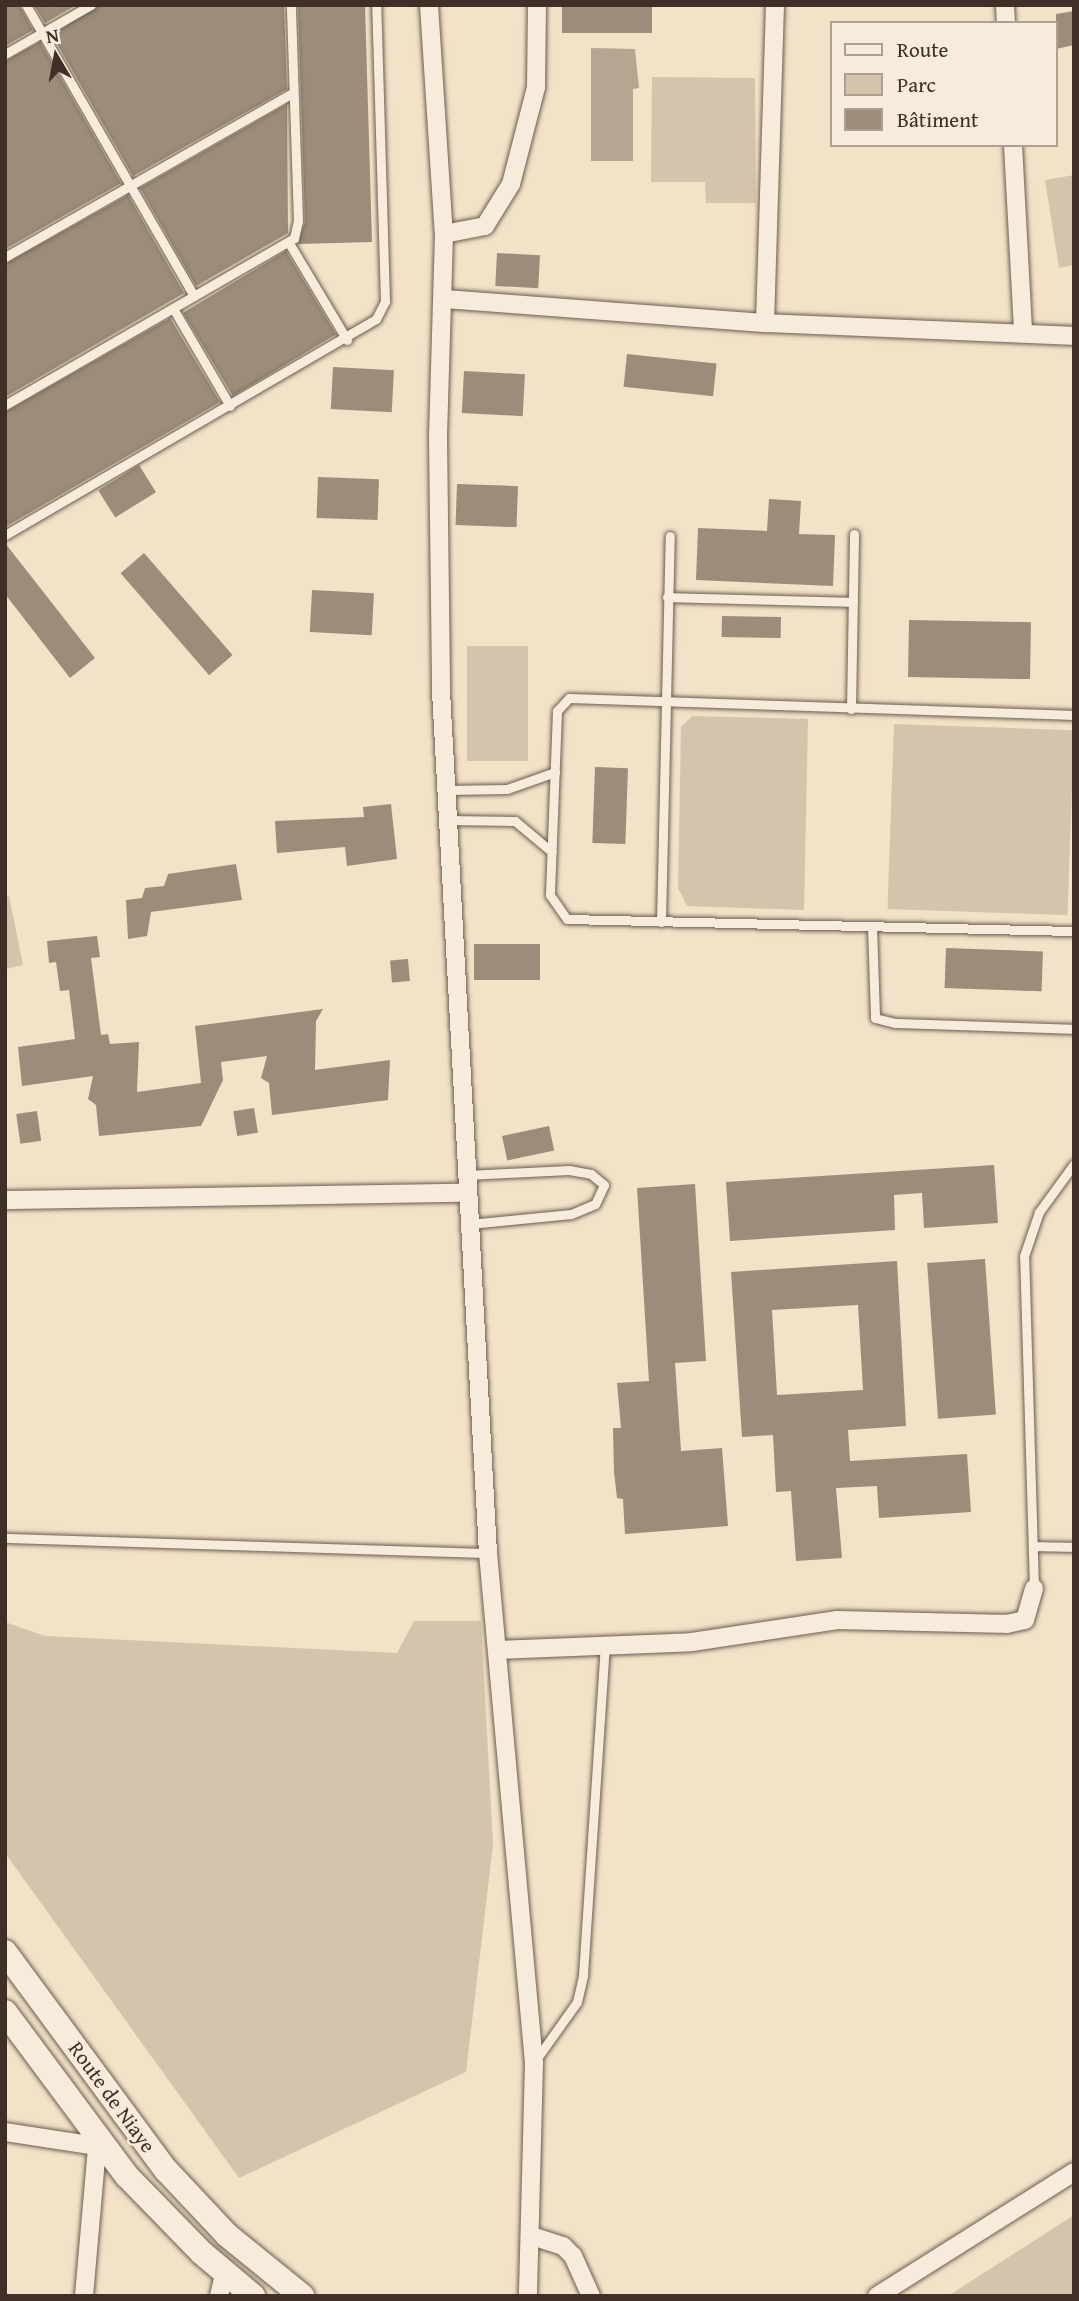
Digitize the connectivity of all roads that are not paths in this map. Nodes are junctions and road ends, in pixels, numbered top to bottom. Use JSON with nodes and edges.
{"nodes":[{"id":1,"x":26,"y":5,"type":"edge"},
{"id":2,"x":91,"y":5,"type":"edge"},
{"id":3,"x":291,"y":5,"type":"edge"},
{"id":4,"x":376,"y":5,"type":"edge"},
{"id":5,"x":429,"y":5,"type":"edge"},
{"id":6,"x":537,"y":5,"type":"edge"},
{"id":7,"x":775,"y":5,"type":"edge"},
{"id":8,"x":43,"y":33,"type":"junction"},
{"id":9,"x":5,"y":54,"type":"edge"},
{"id":10,"x":293,"y":93,"type":"junction"},
{"id":11,"x":1013,"y":147,"type":"edge"},
{"id":12,"x":131,"y":185,"type":"junction"},
{"id":13,"x":444,"y":234,"type":"junction"},
{"id":14,"x":289,"y":243,"type":"junction"},
{"id":15,"x":5,"y":257,"type":"edge"},
{"id":16,"x":194,"y":296,"type":"junction"},
{"id":17,"x":443,"y":299,"type":"junction"},
{"id":18,"x":174,"y":310,"type":"junction"},
{"id":19,"x":765,"y":323,"type":"junction"},
{"id":20,"x":1023,"y":332,"type":"junction"},
{"id":21,"x":1074,"y":336,"type":"edge"},
{"id":22,"x":346,"y":340,"type":"junction"},
{"id":23,"x":5,"y":405,"type":"edge"},
{"id":24,"x":230,"y":406,"type":"junction"},
{"id":25,"x":854,"y":534,"type":"dead end"},
{"id":26,"x":5,"y":535,"type":"edge"},
{"id":27,"x":670,"y":536,"type":"dead end"},
{"id":28,"x":667,"y":597,"type":"junction"},
{"id":29,"x":852,"y":602,"type":"junction"},
{"id":30,"x":664,"y":702,"type":"junction"},
{"id":31,"x":851,"y":709,"type":"junction"},
{"id":32,"x":1074,"y":715,"type":"edge"},
{"id":33,"x":555,"y":772,"type":"junction"},
{"id":34,"x":447,"y":790,"type":"junction"},
{"id":35,"x":448,"y":820,"type":"junction"},
{"id":36,"x":552,"y":852,"type":"junction"},
{"id":37,"x":661,"y":922,"type":"junction"},
{"id":38,"x":872,"y":926,"type":"junction"},
{"id":39,"x":1074,"y":931,"type":"edge"},
{"id":40,"x":1074,"y":1029,"type":"edge"},
{"id":41,"x":1074,"y":1164,"type":"edge"},
{"id":42,"x":466,"y":1175,"type":"junction"},
{"id":43,"x":467,"y":1194,"type":"junction"},
{"id":44,"x":5,"y":1200,"type":"edge"},
{"id":45,"x":469,"y":1224,"type":"junction"},
{"id":46,"x":5,"y":1538,"type":"edge"},
{"id":47,"x":1032,"y":1546,"type":"junction"},
{"id":48,"x":1074,"y":1547,"type":"edge"},
{"id":49,"x":488,"y":1553,"type":"junction"},
{"id":50,"x":1034,"y":1588,"type":"joint"},
{"id":51,"x":605,"y":1644,"type":"junction"},
{"id":52,"x":497,"y":1650,"type":"junction"},
{"id":53,"x":5,"y":1952,"type":"edge"},
{"id":54,"x":5,"y":2012,"type":"edge"},
{"id":55,"x":13,"y":2033,"type":"edge"},
{"id":56,"x":534,"y":2063,"type":"junction"},
{"id":57,"x":7,"y":2137,"type":"edge"},
{"id":58,"x":100,"y":2146,"type":"junction"},
{"id":59,"x":1074,"y":2172,"type":"edge"},
{"id":60,"x":532,"y":2236,"type":"junction"},
{"id":61,"x":528,"y":2273,"type":"junction"},
{"id":62,"x":222,"y":2285,"type":"edge"},
{"id":63,"x":84,"y":2296,"type":"edge"},
{"id":64,"x":253,"y":2296,"type":"edge"},
{"id":65,"x":302,"y":2296,"type":"edge"},
{"id":66,"x":518,"y":2296,"type":"edge"},
{"id":67,"x":528,"y":2296,"type":"edge"},
{"id":68,"x":592,"y":2296,"type":"edge"},
{"id":69,"x":877,"y":2296,"type":"edge"}],
"edges":[{"from":1,"to":8,"type":"lane"},
{"from":2,"to":8,"type":"lane"},
{"from":3,"to":10,"type":"lane"},
{"from":4,"to":22,"type":"lane"},
{"from":5,"to":13,"type":"street"},
{"from":6,"to":13,"type":"street"},
{"from":7,"to":19,"type":"street"},
{"from":8,"to":9,"type":"lane"},
{"from":8,"to":12,"type":"lane"},
{"from":10,"to":12,"type":"lane"},
{"from":10,"to":14,"type":"lane"},
{"from":11,"to":20,"type":"street"},
{"from":12,"to":15,"type":"lane"},
{"from":12,"to":16,"type":"lane"},
{"from":13,"to":17,"type":"street"},
{"from":14,"to":16,"type":"lane"},
{"from":14,"to":22,"type":"lane"},
{"from":16,"to":18,"type":"lane"},
{"from":17,"to":19,"type":"street"},
{"from":17,"to":34,"type":"street"},
{"from":18,"to":23,"type":"lane"},
{"from":18,"to":24,"type":"lane"},
{"from":19,"to":20,"type":"street"},
{"from":20,"to":21,"type":"street"},
{"from":22,"to":24,"type":"lane"},
{"from":24,"to":26,"type":"lane"},
{"from":25,"to":29,"type":"lane"},
{"from":27,"to":28,"type":"lane"},
{"from":28,"to":29,"type":"lane"},
{"from":28,"to":30,"type":"lane"},
{"from":29,"to":31,"type":"lane"},
{"from":30,"to":31,"type":"lane"},
{"from":30,"to":33,"type":"lane"},
{"from":30,"to":37,"type":"lane"},
{"from":31,"to":32,"type":"lane"},
{"from":33,"to":34,"type":"lane"},
{"from":33,"to":36,"type":"lane"},
{"from":34,"to":35,"type":"street"},
{"from":35,"to":36,"type":"lane"},
{"from":35,"to":42,"type":"street"},
{"from":36,"to":37,"type":"lane"},
{"from":37,"to":38,"type":"lane"},
{"from":38,"to":39,"type":"lane"},
{"from":38,"to":40,"type":"lane"},
{"from":41,"to":47,"type":"lane"},
{"from":42,"to":43,"type":"street"},
{"from":42,"to":45,"type":"lane"},
{"from":43,"to":44,"type":"street"},
{"from":43,"to":45,"type":"street"},
{"from":45,"to":49,"type":"street"},
{"from":46,"to":49,"type":"lane"},
{"from":47,"to":48,"type":"lane"},
{"from":47,"to":50,"type":"lane"},
{"from":49,"to":52,"type":"street"},
{"from":50,"to":51,"type":"street"},
{"from":51,"to":52,"type":"street"},
{"from":51,"to":56,"type":"lane"},
{"from":52,"to":56,"type":"street"},
{"from":53,"to":65,"type":"main road","name":"Route de Niaye"},
{"from":54,"to":55,"type":"main road","name":"Route de Niaye"},
{"from":55,"to":58,"type":"main road","name":"Route de Niaye"},
{"from":56,"to":60,"type":"street"},
{"from":57,"to":58,"type":"street"},
{"from":58,"to":62,"type":"main road","name":"Route de Niaye"},
{"from":58,"to":63,"type":"street"},
{"from":59,"to":69,"type":"street"},
{"from":60,"to":61,"type":"street"},
{"from":60,"to":68,"type":"street"},
{"from":61,"to":66,"type":"street"},
{"from":61,"to":67,"type":"street"},
{"from":62,"to":64,"type":"main road","name":"Route de Niaye"}]}
